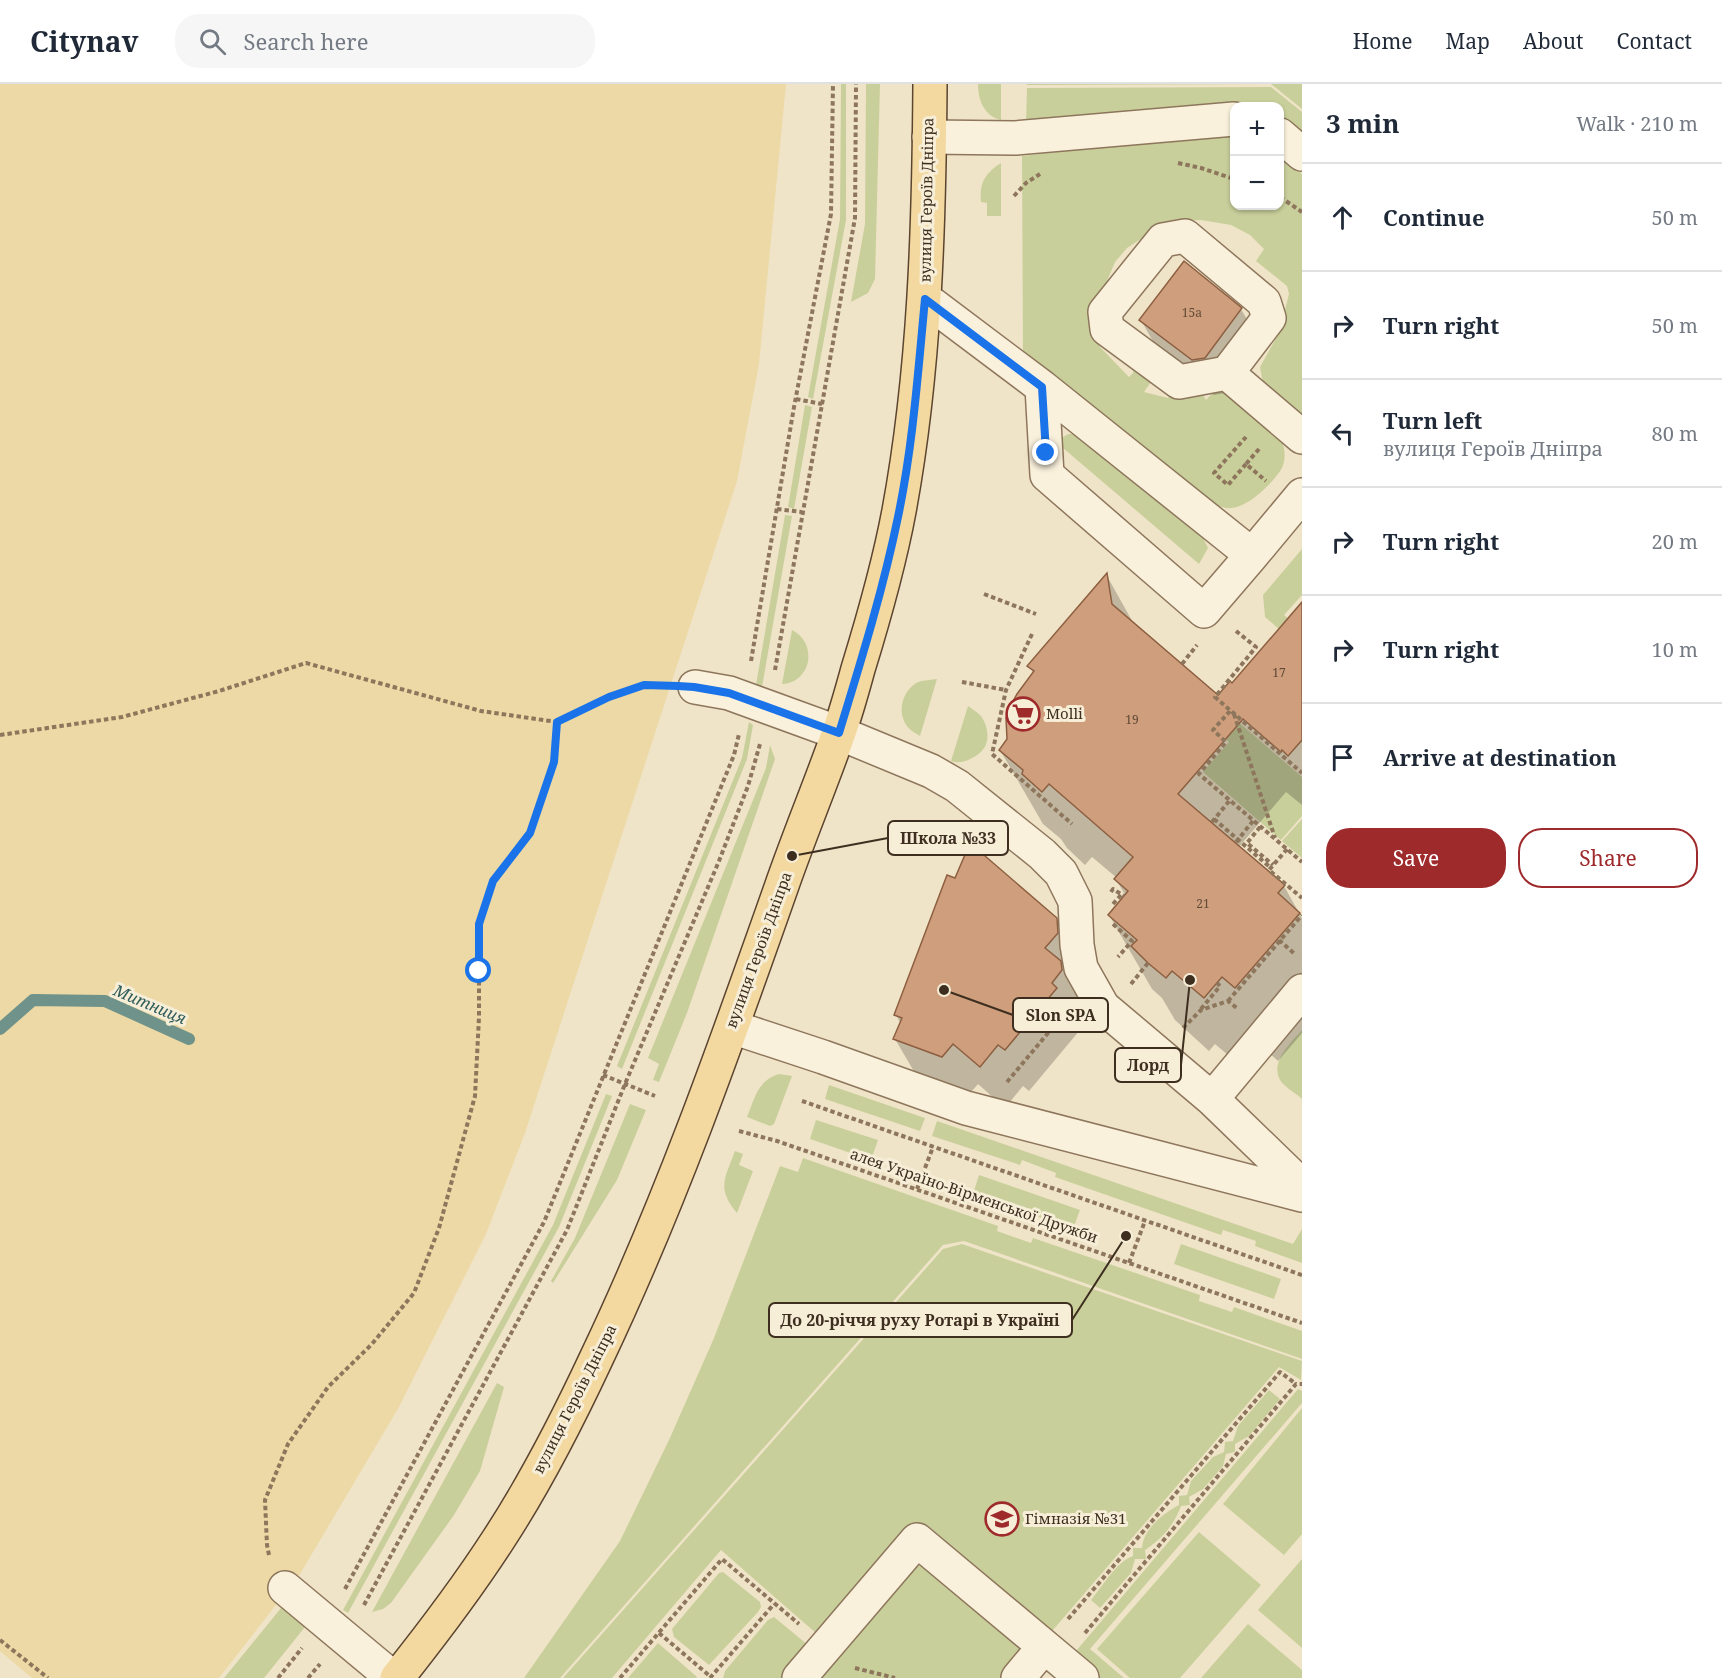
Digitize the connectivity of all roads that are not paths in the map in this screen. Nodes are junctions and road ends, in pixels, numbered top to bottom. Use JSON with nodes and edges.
{"nodes":[{"id":1,"x":930,"y":84,"type":"edge"},
{"id":2,"x":1230,"y":119,"type":"edge"},
{"id":3,"x":930,"y":137,"type":"junction"},
{"id":4,"x":1284,"y":138,"type":"edge"},
{"id":5,"x":1302,"y":154,"type":"edge"},
{"id":6,"x":925,"y":299,"type":"junction"},
{"id":7,"x":1227,"y":373,"type":"junction"},
{"id":8,"x":1042,"y":387,"type":"junction"},
{"id":9,"x":1302,"y":437,"type":"edge"},
{"id":10,"x":1298,"y":500,"type":"edge"},
{"id":11,"x":1252,"y":555,"type":"junction"},
{"id":12,"x":694,"y":687,"type":"road end"},
{"id":13,"x":839,"y":733,"type":"junction"},
{"id":14,"x":1302,"y":991,"type":"edge"},
{"id":15,"x":732,"y":1027,"type":"junction"},
{"id":16,"x":1212,"y":1099,"type":"junction"},
{"id":17,"x":1302,"y":1186,"type":"edge"},
{"id":18,"x":1302,"y":1195,"type":"edge"},
{"id":19,"x":285,"y":1588,"type":"road end"},
{"id":20,"x":1063,"y":1662,"type":"edge"},
{"id":21,"x":395,"y":1678,"type":"edge"},
{"id":22,"x":799,"y":1678,"type":"edge"},
{"id":23,"x":1017,"y":1678,"type":"edge"}],
"edges":[{"from":1,"to":3,"type":"main road","name":"вулиця Героїв Дніпра"},
{"from":2,"to":3,"type":"lane"},
{"from":3,"to":6,"type":"main road","name":"вулиця Героїв Дніпра"},
{"from":4,"to":5,"type":"lane"},
{"from":6,"to":8,"type":"lane"},
{"from":6,"to":13,"type":"main road","name":"вулиця Героїв Дніпра"},
{"from":7,"to":7,"type":"lane"},
{"from":7,"to":9,"type":"lane"},
{"from":8,"to":11,"type":"lane"},
{"from":8,"to":11,"type":"lane"},
{"from":10,"to":11,"type":"lane"},
{"from":12,"to":13,"type":"lane"},
{"from":13,"to":15,"type":"main road","name":"вулиця Героїв Дніпра"},
{"from":13,"to":16,"type":"lane"},
{"from":14,"to":16,"type":"lane"},
{"from":15,"to":18,"type":"lane"},
{"from":15,"to":21,"type":"main road","name":"вулиця Героїв Дніпра"},
{"from":16,"to":17,"type":"lane"},
{"from":19,"to":21,"type":"lane"},
{"from":20,"to":22,"type":"lane"},
{"from":20,"to":23,"type":"lane"}]}
